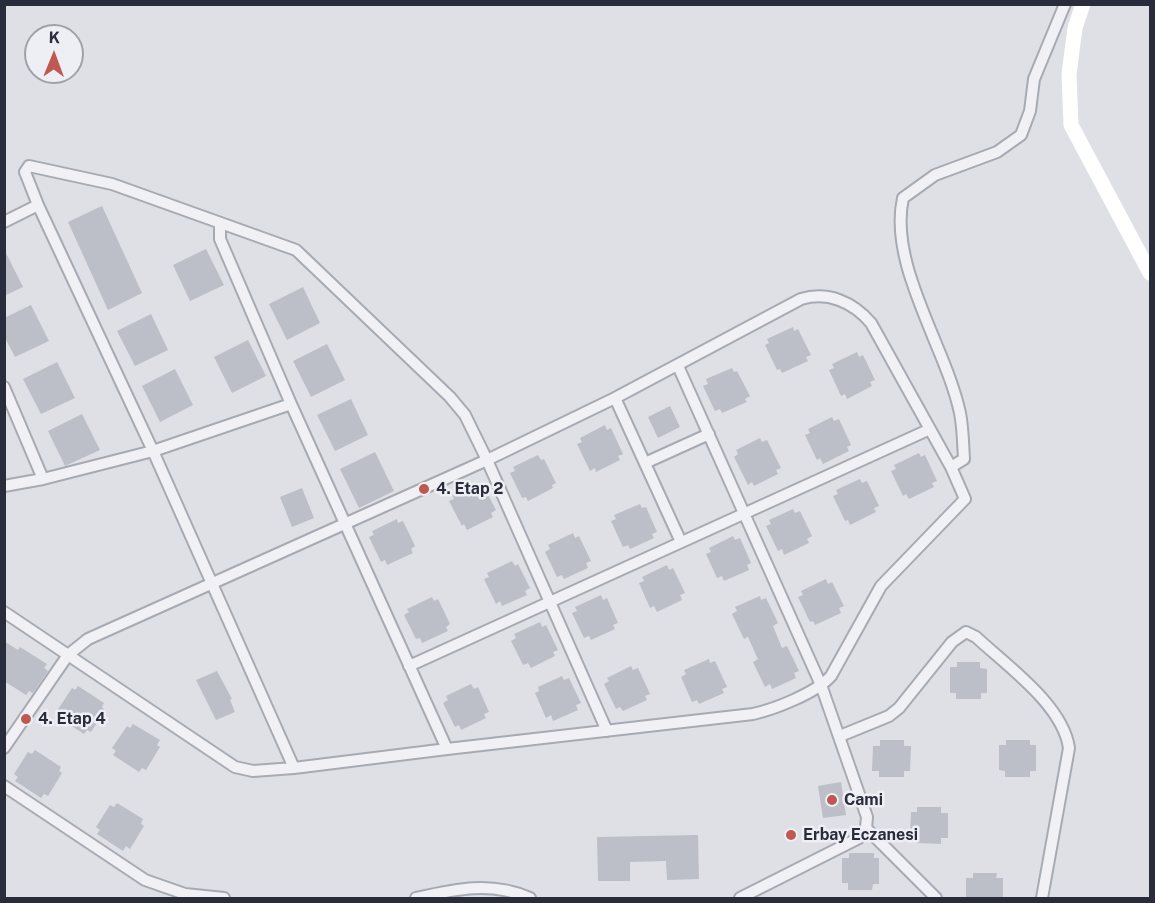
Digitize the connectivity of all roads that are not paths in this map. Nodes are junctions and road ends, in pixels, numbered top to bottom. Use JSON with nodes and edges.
{"nodes":[{"id":1,"x":1065,"y":4,"type":"edge"},
{"id":2,"x":1083,"y":4,"type":"edge"},
{"id":3,"x":38,"y":205,"type":"junction"},
{"id":4,"x":4,"y":222,"type":"edge"},
{"id":5,"x":220,"y":223,"type":"junction"},
{"id":6,"x":1150,"y":273,"type":"edge"},
{"id":7,"x":678,"y":366,"type":"junction"},
{"id":8,"x":4,"y":387,"type":"edge"},
{"id":9,"x":615,"y":398,"type":"junction"},
{"id":10,"x":291,"y":404,"type":"junction"},
{"id":11,"x":928,"y":430,"type":"junction"},
{"id":12,"x":709,"y":434,"type":"junction"},
{"id":13,"x":153,"y":451,"type":"junction"},
{"id":14,"x":487,"y":460,"type":"junction"},
{"id":15,"x":645,"y":464,"type":"junction"},
{"id":16,"x":951,"y":467,"type":"junction"},
{"id":17,"x":44,"y":479,"type":"junction"},
{"id":18,"x":4,"y":486,"type":"edge"},
{"id":19,"x":743,"y":514,"type":"junction"},
{"id":20,"x":345,"y":524,"type":"junction"},
{"id":21,"x":681,"y":542,"type":"junction"},
{"id":22,"x":212,"y":585,"type":"junction"},
{"id":23,"x":551,"y":601,"type":"junction"},
{"id":24,"x":4,"y":612,"type":"edge"},
{"id":25,"x":68,"y":655,"type":"junction"},
{"id":26,"x":410,"y":666,"type":"junction"},
{"id":27,"x":821,"y":685,"type":"junction"},
{"id":28,"x":607,"y":731,"type":"junction"},
{"id":29,"x":840,"y":736,"type":"junction"},
{"id":30,"x":4,"y":748,"type":"edge"},
{"id":31,"x":447,"y":749,"type":"junction"},
{"id":32,"x":294,"y":768,"type":"junction"},
{"id":33,"x":4,"y":786,"type":"edge"},
{"id":34,"x":866,"y":828,"type":"junction"},
{"id":35,"x":224,"y":898,"type":"edge"},
{"id":36,"x":416,"y":898,"type":"edge"},
{"id":37,"x":530,"y":898,"type":"edge"},
{"id":38,"x":740,"y":898,"type":"edge"},
{"id":39,"x":936,"y":898,"type":"edge"},
{"id":40,"x":1042,"y":898,"type":"edge"}],
"edges":[{"from":1,"to":16,"type":"street"},
{"from":2,"to":6,"type":"street"},
{"from":3,"to":4,"type":"street"},
{"from":3,"to":5,"type":"street"},
{"from":3,"to":13,"type":"street"},
{"from":5,"to":10,"type":"street"},
{"from":5,"to":14,"type":"street"},
{"from":7,"to":9,"type":"street"},
{"from":7,"to":11,"type":"street"},
{"from":7,"to":12,"type":"street"},
{"from":8,"to":17,"type":"street"},
{"from":9,"to":14,"type":"street"},
{"from":9,"to":15,"type":"street"},
{"from":10,"to":13,"type":"street"},
{"from":10,"to":20,"type":"street"},
{"from":11,"to":16,"type":"street"},
{"from":11,"to":19,"type":"street"},
{"from":12,"to":15,"type":"street"},
{"from":12,"to":19,"type":"street"},
{"from":13,"to":17,"type":"street"},
{"from":13,"to":22,"type":"street"},
{"from":14,"to":20,"type":"street"},
{"from":14,"to":23,"type":"street"},
{"from":15,"to":21,"type":"street"},
{"from":16,"to":27,"type":"street"},
{"from":17,"to":18,"type":"street"},
{"from":19,"to":21,"type":"street"},
{"from":19,"to":27,"type":"street"},
{"from":20,"to":22,"type":"street"},
{"from":20,"to":26,"type":"street"},
{"from":21,"to":23,"type":"street"},
{"from":22,"to":25,"type":"street"},
{"from":22,"to":32,"type":"street"},
{"from":23,"to":26,"type":"street"},
{"from":23,"to":28,"type":"street"},
{"from":24,"to":25,"type":"street"},
{"from":25,"to":30,"type":"street"},
{"from":25,"to":32,"type":"street"},
{"from":26,"to":31,"type":"street"},
{"from":27,"to":28,"type":"street"},
{"from":27,"to":29,"type":"street"},
{"from":28,"to":31,"type":"street"},
{"from":29,"to":34,"type":"street"},
{"from":29,"to":40,"type":"street"},
{"from":31,"to":32,"type":"street"},
{"from":33,"to":35,"type":"street"},
{"from":34,"to":38,"type":"street"},
{"from":34,"to":39,"type":"street"},
{"from":36,"to":37,"type":"street"}]}
